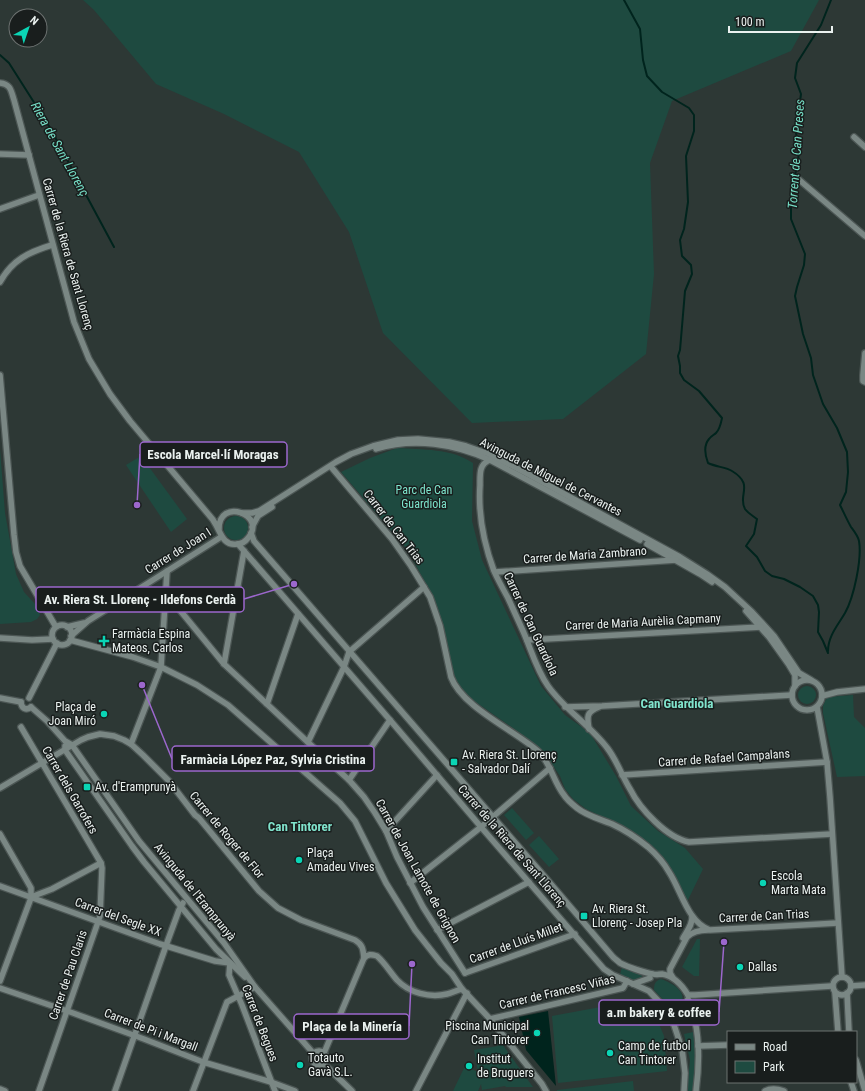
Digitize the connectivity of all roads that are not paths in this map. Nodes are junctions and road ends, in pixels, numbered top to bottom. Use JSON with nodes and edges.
{"nodes":[{"id":1,"x":2,"y":83,"type":"edge"},
{"id":2,"x":854,"y":137,"type":"dead end"},
{"id":3,"x":865,"y":147,"type":"edge"},
{"id":4,"x":0,"y":154,"type":"edge"},
{"id":5,"x":29,"y":156,"type":"junction"},
{"id":6,"x":797,"y":178,"type":"dead end"},
{"id":7,"x":39,"y":195,"type":"junction"},
{"id":8,"x":0,"y":209,"type":"edge"},
{"id":9,"x":865,"y":236,"type":"edge"},
{"id":10,"x":52,"y":245,"type":"junction"},
{"id":11,"x":0,"y":282,"type":"edge"},
{"id":12,"x":865,"y":353,"type":"edge"},
{"id":13,"x":0,"y":375,"type":"edge"},
{"id":14,"x":865,"y":382,"type":"edge"},
{"id":15,"x":490,"y":460,"type":"junction"},
{"id":16,"x":332,"y":468,"type":"junction"},
{"id":17,"x":242,"y":513,"type":"junction"},
{"id":18,"x":209,"y":514,"type":"junction"},
{"id":19,"x":223,"y":516,"type":"junction"},
{"id":20,"x":219,"y":530,"type":"junction"},
{"id":21,"x":252,"y":530,"type":"junction"},
{"id":22,"x":221,"y":537,"type":"junction"},
{"id":23,"x":238,"y":544,"type":"junction"},
{"id":24,"x":244,"y":551,"type":"junction"},
{"id":25,"x":676,"y":560,"type":"junction"},
{"id":26,"x":167,"y":571,"type":"junction"},
{"id":27,"x":495,"y":572,"type":"junction"},
{"id":28,"x":424,"y":587,"type":"junction"},
{"id":29,"x":165,"y":592,"type":"junction"},
{"id":30,"x":298,"y":614,"type":"junction"},
{"id":31,"x":85,"y":623,"type":"junction"},
{"id":32,"x":761,"y":626,"type":"junction"},
{"id":33,"x":56,"y":627,"type":"junction"},
{"id":34,"x":67,"y":627,"type":"junction"},
{"id":35,"x":0,"y":638,"type":"edge"},
{"id":36,"x":52,"y":638,"type":"junction"},
{"id":37,"x":71,"y":638,"type":"junction"},
{"id":38,"x":527,"y":640,"type":"junction"},
{"id":39,"x":57,"y":644,"type":"junction"},
{"id":40,"x":350,"y":652,"type":"junction"},
{"id":41,"x":224,"y":664,"type":"junction"},
{"id":42,"x":344,"y":666,"type":"junction"},
{"id":43,"x":161,"y":667,"type":"junction"},
{"id":44,"x":811,"y":680,"type":"junction"},
{"id":45,"x":795,"y":686,"type":"junction"},
{"id":46,"x":865,"y":689,"type":"edge"},
{"id":47,"x":792,"y":695,"type":"junction"},
{"id":48,"x":822,"y":696,"type":"junction"},
{"id":49,"x":0,"y":698,"type":"edge"},
{"id":50,"x":29,"y":698,"type":"junction"},
{"id":51,"x":21,"y":702,"type":"junction"},
{"id":52,"x":267,"y":704,"type":"junction"},
{"id":53,"x":565,"y":706,"type":"junction"},
{"id":54,"x":602,"y":706,"type":"junction"},
{"id":55,"x":31,"y":707,"type":"junction"},
{"id":56,"x":817,"y":707,"type":"junction"},
{"id":57,"x":390,"y":720,"type":"junction"},
{"id":58,"x":21,"y":727,"type":"dead end"},
{"id":59,"x":589,"y":729,"type":"junction"},
{"id":60,"x":65,"y":741,"type":"junction"},
{"id":61,"x":308,"y":742,"type":"junction"},
{"id":62,"x":131,"y":744,"type":"junction"},
{"id":63,"x":72,"y":745,"type":"junction"},
{"id":64,"x":65,"y":750,"type":"junction"},
{"id":65,"x":42,"y":762,"type":"junction"},
{"id":66,"x":827,"y":762,"type":"junction"},
{"id":67,"x":550,"y":768,"type":"junction"},
{"id":68,"x":437,"y":775,"type":"junction"},
{"id":69,"x":622,"y":775,"type":"junction"},
{"id":70,"x":349,"y":780,"type":"junction"},
{"id":71,"x":0,"y":788,"type":"edge"},
{"id":72,"x":493,"y":816,"type":"junction"},
{"id":73,"x":481,"y":827,"type":"junction"},
{"id":74,"x":386,"y":832,"type":"junction"},
{"id":75,"x":0,"y":834,"type":"edge"},
{"id":76,"x":832,"y":834,"type":"junction"},
{"id":77,"x":101,"y":863,"type":"junction"},
{"id":78,"x":529,"y":882,"type":"junction"},
{"id":79,"x":410,"y":883,"type":"junction"},
{"id":80,"x":0,"y":886,"type":"edge"},
{"id":81,"x":31,"y":898,"type":"junction"},
{"id":82,"x":185,"y":898,"type":"junction"},
{"id":83,"x":181,"y":906,"type":"junction"},
{"id":84,"x":692,"y":915,"type":"junction"},
{"id":85,"x":98,"y":922,"type":"junction"},
{"id":86,"x":838,"y":923,"type":"junction"},
{"id":87,"x":438,"y":930,"type":"junction"},
{"id":88,"x":710,"y":930,"type":"junction"},
{"id":89,"x":575,"y":934,"type":"junction"},
{"id":90,"x":166,"y":946,"type":"junction"},
{"id":91,"x":364,"y":958,"type":"junction"},
{"id":92,"x":230,"y":963,"type":"junction"},
{"id":93,"x":460,"y":968,"type":"junction"},
{"id":94,"x":464,"y":973,"type":"junction"},
{"id":95,"x":452,"y":974,"type":"junction"},
{"id":96,"x":654,"y":976,"type":"junction"},
{"id":97,"x":842,"y":977,"type":"junction"},
{"id":98,"x":673,"y":978,"type":"junction"},
{"id":99,"x":0,"y":980,"type":"edge"},
{"id":100,"x":627,"y":981,"type":"junction"},
{"id":101,"x":633,"y":984,"type":"junction"},
{"id":102,"x":865,"y":985,"type":"edge"},
{"id":103,"x":255,"y":986,"type":"junction"},
{"id":104,"x":460,"y":986,"type":"junction"},
{"id":105,"x":832,"y":986,"type":"junction"},
{"id":106,"x":851,"y":986,"type":"junction"},
{"id":107,"x":0,"y":988,"type":"edge"},
{"id":108,"x":623,"y":988,"type":"junction"},
{"id":109,"x":649,"y":991,"type":"junction"},
{"id":110,"x":467,"y":993,"type":"junction"},
{"id":111,"x":836,"y":993,"type":"junction"},
{"id":112,"x":847,"y":993,"type":"junction"},
{"id":113,"x":238,"y":996,"type":"junction"},
{"id":114,"x":688,"y":998,"type":"junction"},
{"id":115,"x":664,"y":1006,"type":"junction"},
{"id":116,"x":67,"y":1011,"type":"junction"},
{"id":117,"x":490,"y":1019,"type":"junction"},
{"id":118,"x":838,"y":1031,"type":"edge"},
{"id":119,"x":850,"y":1031,"type":"edge"},
{"id":120,"x":135,"y":1036,"type":"junction"},
{"id":121,"x":727,"y":1045,"type":"edge"},
{"id":122,"x":698,"y":1046,"type":"junction"},
{"id":123,"x":324,"y":1053,"type":"junction"},
{"id":124,"x":314,"y":1054,"type":"junction"},
{"id":125,"x":203,"y":1062,"type":"junction"},
{"id":126,"x":857,"y":1063,"type":"edge"},
{"id":127,"x":324,"y":1064,"type":"junction"},
{"id":128,"x":271,"y":1082,"type":"junction"},
{"id":129,"x":0,"y":1089,"type":"edge"},
{"id":130,"x":5,"y":1091,"type":"edge"},
{"id":131,"x":39,"y":1091,"type":"edge"},
{"id":132,"x":115,"y":1091,"type":"edge"},
{"id":133,"x":193,"y":1091,"type":"edge"},
{"id":134,"x":275,"y":1091,"type":"edge"},
{"id":135,"x":295,"y":1091,"type":"edge"},
{"id":136,"x":352,"y":1091,"type":"edge"},
{"id":137,"x":416,"y":1091,"type":"edge"},
{"id":138,"x":546,"y":1091,"type":"edge"},
{"id":139,"x":684,"y":1091,"type":"edge"},
{"id":140,"x":696,"y":1091,"type":"edge"},
{"id":141,"x":765,"y":1091,"type":"edge"},
{"id":142,"x":784,"y":1091,"type":"edge"},
{"id":143,"x":865,"y":1091,"type":"edge"}],
"edges":[{"from":1,"to":5,"type":"street","name":"Carrer de la Riera de Sant Llorenç"},
{"from":2,"to":3,"type":"street"},
{"from":4,"to":5,"type":"street"},
{"from":5,"to":7,"type":"street","name":"Carrer de la Riera de Sant Llorenç"},
{"from":6,"to":9,"type":"street"},
{"from":7,"to":8,"type":"street"},
{"from":7,"to":10,"type":"street","name":"Carrer de la Riera de Sant Llorenç"},
{"from":10,"to":11,"type":"street"},
{"from":10,"to":18,"type":"street","name":"Carrer de la Riera de Sant Llorenç"},
{"from":12,"to":14,"type":"street"},
{"from":13,"to":33,"type":"street"},
{"from":15,"to":16,"type":"street","name":"Avinguda de Miguel de Cervantes"},
{"from":15,"to":25,"type":"street","name":"Avinguda de Miguel de Cervantes"},
{"from":15,"to":27,"type":"street","name":"Carrer de Can Guardiola"},
{"from":16,"to":21,"type":"street","name":"Avinguda de Miguel de Cervantes"},
{"from":16,"to":28,"type":"street","name":"Carrer de Can Trias"},
{"from":17,"to":19,"type":"street"},
{"from":17,"to":21,"type":"street"},
{"from":17,"to":44,"type":"street","name":"Avinguda de Miguel de Cervantes"},
{"from":18,"to":19,"type":"street"},
{"from":18,"to":20,"type":"street","name":"Carrer de la Riera de Sant Llorenç"},
{"from":19,"to":20,"type":"street"},
{"from":20,"to":22,"type":"street","name":"Carrer de la Riera de Sant Llorenç"},
{"from":21,"to":23,"type":"street"},
{"from":21,"to":40,"type":"street"},
{"from":22,"to":23,"type":"street","name":"Carrer de la Riera de Sant Llorenç"},
{"from":22,"to":26,"type":"street","name":"Carrer de Joan I"},
{"from":23,"to":24,"type":"street","name":"Carrer de la Riera de Sant Llorenç"},
{"from":24,"to":30,"type":"street","name":"Carrer de la Riera de Sant Llorenç"},
{"from":24,"to":41,"type":"street"},
{"from":25,"to":27,"type":"street","name":"Carrer de Maria Zambrano"},
{"from":25,"to":32,"type":"street","name":"Avinguda de Miguel de Cervantes"},
{"from":26,"to":29,"type":"street"},
{"from":26,"to":31,"type":"street","name":"Carrer de Joan I"},
{"from":27,"to":38,"type":"street","name":"Carrer de Can Guardiola"},
{"from":28,"to":40,"type":"street"},
{"from":28,"to":67,"type":"street","name":"Carrer de Can Trias"},
{"from":29,"to":41,"type":"street","name":"Carrer de Joan Lamote de Grignon"},
{"from":29,"to":43,"type":"street"},
{"from":30,"to":42,"type":"street","name":"Carrer de la Riera de Sant Llorenç"},
{"from":30,"to":52,"type":"street"},
{"from":31,"to":34,"type":"street","name":"Carrer de Joan I"},
{"from":31,"to":37,"type":"street","name":"Carrer de Joan I"},
{"from":32,"to":38,"type":"street","name":"Carrer de Maria Aurèlia Capmany"},
{"from":32,"to":45,"type":"street","name":"Avinguda de Miguel de Cervantes"},
{"from":33,"to":34,"type":"street"},
{"from":33,"to":36,"type":"street"},
{"from":34,"to":37,"type":"street"},
{"from":35,"to":36,"type":"street"},
{"from":36,"to":39,"type":"street"},
{"from":37,"to":39,"type":"street"},
{"from":37,"to":43,"type":"street"},
{"from":38,"to":53,"type":"street","name":"Carrer de Can Guardiola"},
{"from":39,"to":50,"type":"street"},
{"from":40,"to":42,"type":"street"},
{"from":40,"to":72,"type":"street"},
{"from":41,"to":52,"type":"street","name":"Carrer de Joan Lamote de Grignon"},
{"from":42,"to":57,"type":"street","name":"Carrer de la Riera de Sant Llorenç"},
{"from":42,"to":61,"type":"street"},
{"from":43,"to":62,"type":"street"},
{"from":43,"to":95,"type":"street"},
{"from":44,"to":45,"type":"street"},
{"from":44,"to":48,"type":"street"},
{"from":45,"to":47,"type":"street"},
{"from":46,"to":48,"type":"street"},
{"from":47,"to":54,"type":"street"},
{"from":47,"to":56,"type":"street"},
{"from":48,"to":56,"type":"street"},
{"from":49,"to":51,"type":"street"},
{"from":50,"to":51,"type":"street"},
{"from":50,"to":55,"type":"street"},
{"from":51,"to":55,"type":"street"},
{"from":52,"to":61,"type":"street","name":"Carrer de Joan Lamote de Grignon"},
{"from":53,"to":54,"type":"street"},
{"from":53,"to":59,"type":"street","name":"Carrer de Can Guardiola"},
{"from":54,"to":59,"type":"street"},
{"from":55,"to":60,"type":"street","name":"Avinguda de l'Eramprunyà"},
{"from":56,"to":66,"type":"street"},
{"from":57,"to":68,"type":"street","name":"Carrer de la Riera de Sant Llorenç"},
{"from":57,"to":70,"type":"street"},
{"from":58,"to":65,"type":"street","name":"Carrer dels Garrofers"},
{"from":59,"to":69,"type":"street","name":"Carrer de Can Guardiola"},
{"from":60,"to":63,"type":"street","name":"Avinguda de l'Eramprunyà"},
{"from":60,"to":64,"type":"street"},
{"from":61,"to":70,"type":"street","name":"Carrer de Joan Lamote de Grignon"},
{"from":62,"to":63,"type":"street","name":"Carrer de Roger de Flor"},
{"from":62,"to":91,"type":"street","name":"Carrer de Roger de Flor"},
{"from":63,"to":64,"type":"street","name":"Carrer de Roger de Flor"},
{"from":63,"to":82,"type":"street","name":"Avinguda de l'Eramprunyà"},
{"from":64,"to":65,"type":"street","name":"Carrer de Roger de Flor"},
{"from":64,"to":83,"type":"street","name":"Avinguda de l'Eramprunyà"},
{"from":65,"to":71,"type":"street","name":"Carrer de Roger de Flor"},
{"from":65,"to":77,"type":"street","name":"Carrer dels Garrofers"},
{"from":66,"to":69,"type":"street","name":"Carrer de Rafael Campalans"},
{"from":66,"to":76,"type":"street"},
{"from":67,"to":72,"type":"street"},
{"from":67,"to":84,"type":"street","name":"Carrer de Can Trias"},
{"from":68,"to":73,"type":"street","name":"Carrer de la Riera de Sant Llorenç"},
{"from":68,"to":74,"type":"street"},
{"from":69,"to":76,"type":"street","name":"Carrer de Can Guardiola"},
{"from":70,"to":74,"type":"street","name":"Carrer de Joan Lamote de Grignon"},
{"from":72,"to":73,"type":"street"},
{"from":72,"to":96,"type":"street"},
{"from":73,"to":78,"type":"street","name":"Carrer de la Riera de Sant Llorenç"},
{"from":73,"to":79,"type":"street"},
{"from":74,"to":79,"type":"street","name":"Carrer de Joan Lamote de Grignon"},
{"from":75,"to":81,"type":"street"},
{"from":76,"to":86,"type":"street"},
{"from":77,"to":81,"type":"street"},
{"from":77,"to":85,"type":"street","name":"Carrer de Pau Claris"},
{"from":78,"to":87,"type":"street"},
{"from":78,"to":89,"type":"street","name":"Carrer de la Riera de Sant Llorenç"},
{"from":79,"to":87,"type":"street","name":"Carrer de Joan Lamote de Grignon"},
{"from":80,"to":81,"type":"street","name":"Carrer del Segle XX"},
{"from":81,"to":85,"type":"street","name":"Carrer del Segle XX"},
{"from":81,"to":99,"type":"street"},
{"from":82,"to":83,"type":"street"},
{"from":82,"to":103,"type":"street","name":"Avinguda de l'Eramprunyà"},
{"from":83,"to":90,"type":"street"},
{"from":83,"to":92,"type":"street","name":"Avinguda de l'Eramprunyà"},
{"from":84,"to":88,"type":"street","name":"Carrer de Can Trias"},
{"from":84,"to":96,"type":"street"},
{"from":85,"to":90,"type":"street","name":"Carrer del Segle XX"},
{"from":85,"to":116,"type":"street","name":"Carrer de Pau Claris"},
{"from":86,"to":88,"type":"street","name":"Carrer de Can Trias"},
{"from":86,"to":97,"type":"street"},
{"from":87,"to":93,"type":"street","name":"Carrer de Joan Lamote de Grignon"},
{"from":88,"to":98,"type":"street"},
{"from":89,"to":94,"type":"street","name":"Carrer de Lluís Millet"},
{"from":89,"to":100,"type":"street","name":"Carrer de la Riera de Sant Llorenç"},
{"from":90,"to":92,"type":"street","name":"Carrer del Segle XX"},
{"from":90,"to":120,"type":"street"},
{"from":91,"to":104,"type":"street"},
{"from":91,"to":123,"type":"street"},
{"from":92,"to":103,"type":"street","name":"Avinguda de l'Eramprunyà"},
{"from":92,"to":113,"type":"street","name":"Carrer de Begues"},
{"from":93,"to":94,"type":"street","name":"Carrer de Joan Lamote de Grignon"},
{"from":93,"to":95,"type":"street"},
{"from":94,"to":104,"type":"street"},
{"from":95,"to":104,"type":"street"},
{"from":96,"to":98,"type":"street"},
{"from":96,"to":101,"type":"street"},
{"from":96,"to":109,"type":"street"},
{"from":97,"to":105,"type":"street"},
{"from":97,"to":106,"type":"street"},
{"from":98,"to":114,"type":"street"},
{"from":100,"to":101,"type":"street","name":"Carrer de la Riera de Sant Llorenç"},
{"from":100,"to":108,"type":"street","name":"Carrer de Francesc Viñas"},
{"from":101,"to":108,"type":"street"},
{"from":101,"to":109,"type":"street","name":"Carrer de la Riera de Sant Llorenç"},
{"from":102,"to":106,"type":"street"},
{"from":103,"to":113,"type":"street"},
{"from":103,"to":124,"type":"street","name":"Avinguda de l'Eramprunyà"},
{"from":104,"to":110,"type":"street"},
{"from":105,"to":111,"type":"street"},
{"from":105,"to":114,"type":"street"},
{"from":106,"to":112,"type":"street"},
{"from":107,"to":116,"type":"street","name":"Carrer de Pi i Margall"},
{"from":108,"to":117,"type":"street","name":"Carrer de Francesc Viñas"},
{"from":109,"to":115,"type":"street","name":"Carrer de la Riera de Sant Llorenç"},
{"from":110,"to":117,"type":"street"},
{"from":110,"to":137,"type":"street"},
{"from":111,"to":112,"type":"street"},
{"from":111,"to":118,"type":"street"},
{"from":112,"to":119,"type":"street"},
{"from":113,"to":125,"type":"street"},
{"from":113,"to":128,"type":"street","name":"Carrer de Begues"},
{"from":114,"to":115,"type":"street"},
{"from":114,"to":122,"type":"street"},
{"from":115,"to":139,"type":"street","name":"Carrer de la Riera de Sant Llorenç"},
{"from":116,"to":120,"type":"street","name":"Carrer de Pi i Margall"},
{"from":116,"to":131,"type":"street","name":"Carrer de Pau Claris"},
{"from":117,"to":138,"type":"street"},
{"from":120,"to":125,"type":"street","name":"Carrer de Pi i Margall"},
{"from":120,"to":132,"type":"street"},
{"from":121,"to":122,"type":"street"},
{"from":122,"to":140,"type":"street"},
{"from":123,"to":124,"type":"street"},
{"from":123,"to":127,"type":"street"},
{"from":124,"to":127,"type":"street"},
{"from":125,"to":128,"type":"street","name":"Carrer de Pi i Margall"},
{"from":125,"to":133,"type":"street"},
{"from":126,"to":143,"type":"street"},
{"from":127,"to":136,"type":"street"},
{"from":128,"to":134,"type":"street","name":"Carrer de Begues"},
{"from":128,"to":135,"type":"street","name":"Carrer de Pi i Margall"},
{"from":129,"to":130,"type":"street"},
{"from":141,"to":142,"type":"street"}]}
